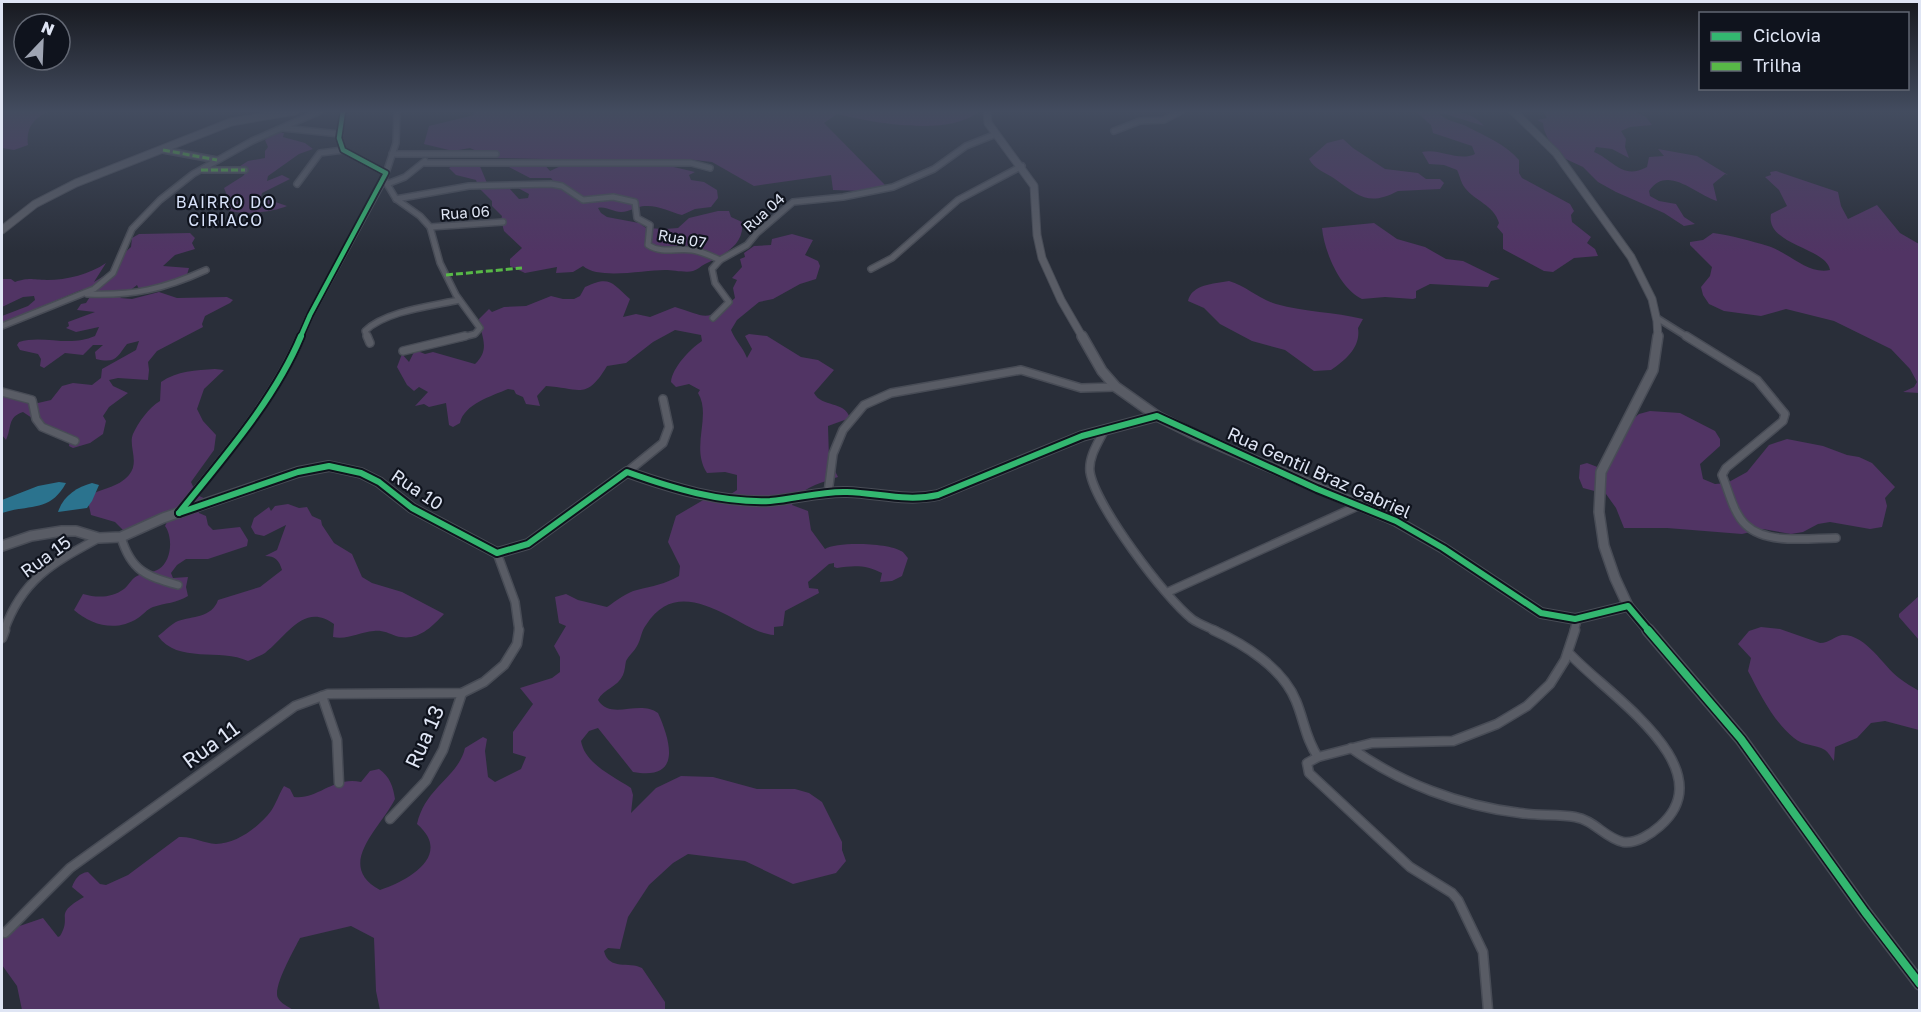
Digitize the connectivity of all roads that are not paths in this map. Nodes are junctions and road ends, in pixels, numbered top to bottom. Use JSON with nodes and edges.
{"nodes":[{"id":1,"x":143,"y":158,"type":"edge"},
{"id":2,"x":207,"y":158,"type":"edge"},
{"id":3,"x":220,"y":158,"type":"edge"},
{"id":4,"x":316,"y":158,"type":"edge"},
{"id":5,"x":356,"y":158,"type":"edge"},
{"id":6,"x":391,"y":158,"type":"edge"},
{"id":7,"x":426,"y":158,"type":"edge"},
{"id":8,"x":949,"y":158,"type":"edge"},
{"id":9,"x":1016,"y":158,"type":"edge"},
{"id":10,"x":1560,"y":158,"type":"edge"},
{"id":11,"x":217,"y":160,"type":"junction"},
{"id":12,"x":425,"y":163,"type":"junction"},
{"id":13,"x":1022,"y":166,"type":"junction"},
{"id":14,"x":710,"y":168,"type":"dead end"},
{"id":15,"x":201,"y":170,"type":"junction"},
{"id":16,"x":245,"y":170,"type":"dead end"},
{"id":17,"x":385,"y":179,"type":"junction"},
{"id":18,"x":297,"y":184,"type":"dead end"},
{"id":19,"x":396,"y":199,"type":"junction"},
{"id":20,"x":503,"y":222,"type":"dead end"},
{"id":21,"x":430,"y":227,"type":"junction"},
{"id":22,"x":2,"y":230,"type":"edge"},
{"id":23,"x":720,"y":260,"type":"junction"},
{"id":24,"x":871,"y":269,"type":"dead end"},
{"id":25,"x":206,"y":270,"type":"dead end"},
{"id":26,"x":85,"y":294,"type":"junction"},
{"id":27,"x":459,"y":300,"type":"junction"},
{"id":28,"x":713,"y":318,"type":"dead end"},
{"id":29,"x":1657,"y":318,"type":"junction"},
{"id":30,"x":2,"y":326,"type":"edge"},
{"id":31,"x":370,"y":343,"type":"dead end"},
{"id":32,"x":403,"y":351,"type":"dead end"},
{"id":33,"x":1116,"y":387,"type":"junction"},
{"id":34,"x":2,"y":392,"type":"edge"},
{"id":35,"x":663,"y":399,"type":"dead end"},
{"id":36,"x":1157,"y":416,"type":"junction"},
{"id":37,"x":1105,"y":429,"type":"junction"},
{"id":38,"x":75,"y":441,"type":"dead end"},
{"id":39,"x":627,"y":472,"type":"junction"},
{"id":40,"x":828,"y":493,"type":"junction"},
{"id":41,"x":1360,"y":505,"type":"junction"},
{"id":42,"x":179,"y":513,"type":"junction"},
{"id":43,"x":122,"y":537,"type":"junction"},
{"id":44,"x":99,"y":538,"type":"junction"},
{"id":45,"x":1836,"y":538,"type":"dead end"},
{"id":46,"x":2,"y":546,"type":"edge"},
{"id":47,"x":497,"y":553,"type":"junction"},
{"id":48,"x":178,"y":585,"type":"dead end"},
{"id":49,"x":1168,"y":592,"type":"junction"},
{"id":50,"x":1628,"y":606,"type":"junction"},
{"id":51,"x":1577,"y":620,"type":"junction"},
{"id":52,"x":2,"y":638,"type":"edge"},
{"id":53,"x":1568,"y":652,"type":"junction"},
{"id":54,"x":462,"y":693,"type":"junction"},
{"id":55,"x":322,"y":696,"type":"junction"},
{"id":56,"x":1351,"y":748,"type":"junction"},
{"id":57,"x":1318,"y":757,"type":"junction"},
{"id":58,"x":339,"y":783,"type":"dead end"},
{"id":59,"x":390,"y":819,"type":"dead end"},
{"id":60,"x":5,"y":933,"type":"dead end"},
{"id":61,"x":1920,"y":984,"type":"edge"},
{"id":62,"x":1488,"y":1011,"type":"edge"}],
"edges":[{"from":1,"to":22,"type":"street"},
{"from":2,"to":11,"type":"street"},
{"from":3,"to":11,"type":"street"},
{"from":4,"to":18,"type":"street"},
{"from":5,"to":17,"type":"street"},
{"from":6,"to":17,"type":"street"},
{"from":7,"to":12,"type":"street"},
{"from":8,"to":23,"type":"street","name":"Rua 04"},
{"from":9,"to":13,"type":"street","name":"Rua Gentil Braz Gabriel"},
{"from":10,"to":29,"type":"street"},
{"from":11,"to":15,"type":"street"},
{"from":12,"to":14,"type":"street"},
{"from":12,"to":17,"type":"street"},
{"from":13,"to":24,"type":"street"},
{"from":13,"to":33,"type":"street","name":"Rua Gentil Braz Gabriel"},
{"from":15,"to":16,"type":"street"},
{"from":15,"to":26,"type":"street"},
{"from":17,"to":19,"type":"street"},
{"from":17,"to":42,"type":"street"},
{"from":19,"to":21,"type":"street"},
{"from":19,"to":23,"type":"street","name":"Rua 07"},
{"from":20,"to":21,"type":"street","name":"Rua 06"},
{"from":21,"to":27,"type":"street"},
{"from":23,"to":28,"type":"street"},
{"from":25,"to":26,"type":"street"},
{"from":26,"to":30,"type":"street"},
{"from":27,"to":31,"type":"street"},
{"from":27,"to":32,"type":"street"},
{"from":29,"to":45,"type":"street"},
{"from":29,"to":50,"type":"street"},
{"from":33,"to":36,"type":"street","name":"Rua Gentil Braz Gabriel"},
{"from":33,"to":40,"type":"street"},
{"from":34,"to":38,"type":"street"},
{"from":35,"to":39,"type":"street"},
{"from":36,"to":37,"type":"street"},
{"from":36,"to":41,"type":"street","name":"Rua Gentil Braz Gabriel"},
{"from":37,"to":40,"type":"street"},
{"from":37,"to":49,"type":"street"},
{"from":39,"to":40,"type":"street"},
{"from":39,"to":47,"type":"street"},
{"from":41,"to":49,"type":"street"},
{"from":41,"to":51,"type":"street","name":"Rua Gentil Braz Gabriel"},
{"from":42,"to":43,"type":"street","name":"Rua 10"},
{"from":42,"to":47,"type":"street","name":"Rua 10"},
{"from":43,"to":44,"type":"street","name":"Rua 10"},
{"from":43,"to":48,"type":"street"},
{"from":44,"to":46,"type":"street","name":"Rua 10"},
{"from":44,"to":52,"type":"street","name":"Rua 15"},
{"from":47,"to":54,"type":"street","name":"Rua 11"},
{"from":49,"to":57,"type":"street"},
{"from":50,"to":51,"type":"street","name":"Rua Gentil Braz Gabriel"},
{"from":50,"to":61,"type":"street"},
{"from":51,"to":53,"type":"street"},
{"from":53,"to":56,"type":"street"},
{"from":53,"to":56,"type":"street"},
{"from":54,"to":55,"type":"street","name":"Rua 11"},
{"from":54,"to":59,"type":"street","name":"Rua 13"},
{"from":55,"to":58,"type":"street"},
{"from":55,"to":60,"type":"street","name":"Rua 11"},
{"from":56,"to":57,"type":"street"},
{"from":57,"to":62,"type":"street"}]}
